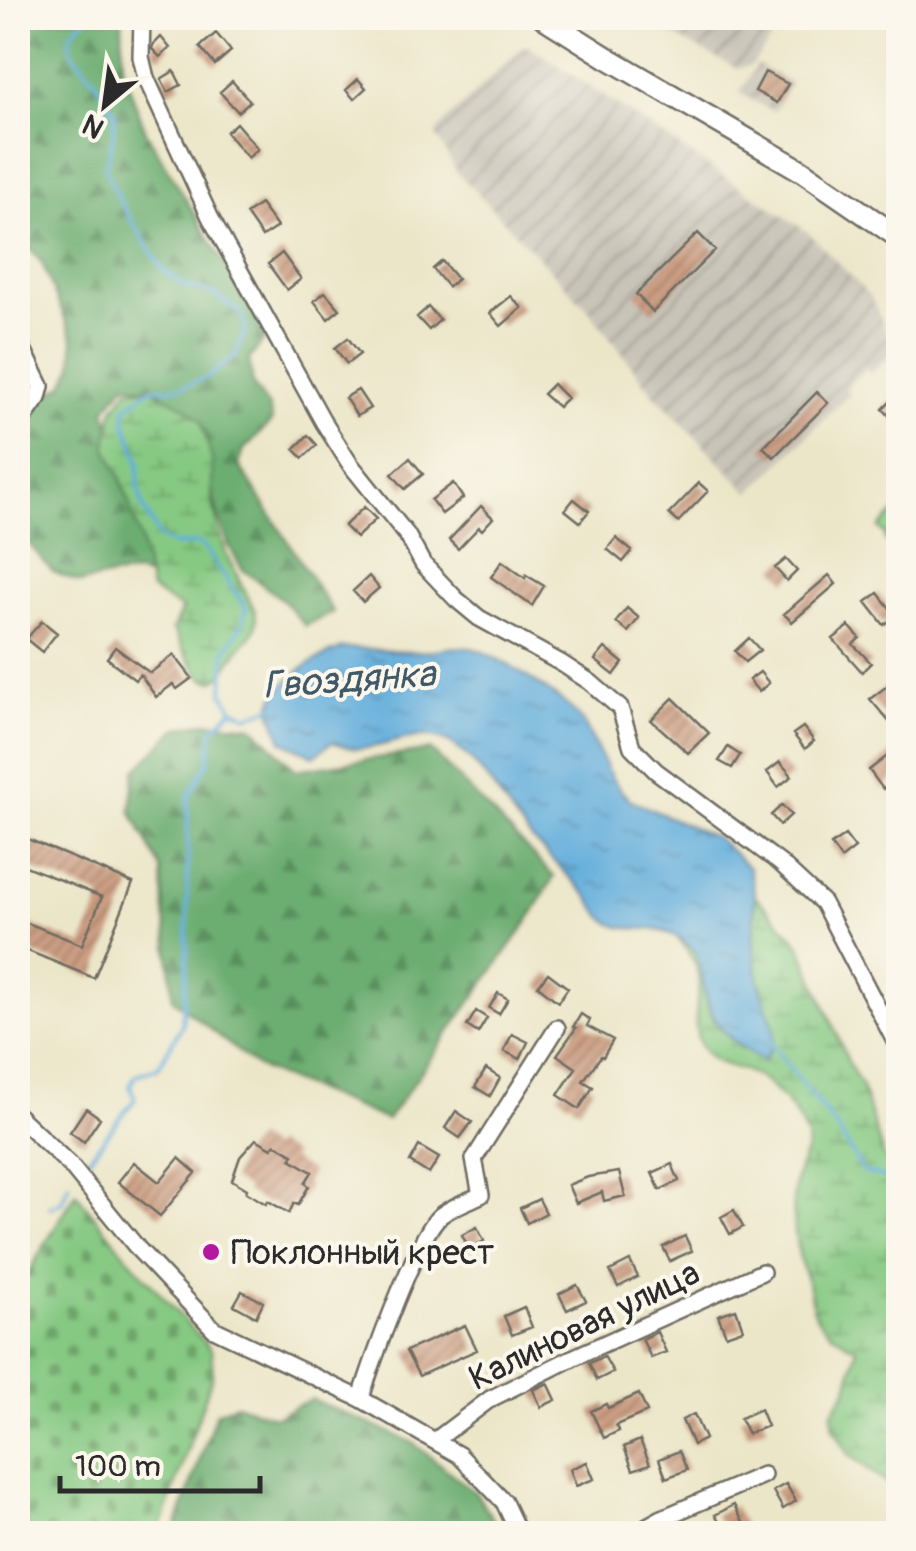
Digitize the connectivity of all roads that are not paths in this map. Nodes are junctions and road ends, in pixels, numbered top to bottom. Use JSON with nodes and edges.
{"nodes":[{"id":1,"x":142,"y":18,"type":"edge"},
{"id":2,"x":544,"y":18,"type":"edge"},
{"id":3,"x":898,"y":237,"type":"edge"},
{"id":4,"x":18,"y":339,"type":"edge"},
{"id":5,"x":18,"y":426,"type":"edge"},
{"id":6,"x":557,"y":1028,"type":"dead end"},
{"id":7,"x":898,"y":1047,"type":"edge"},
{"id":8,"x":20,"y":1118,"type":"edge"},
{"id":9,"x":762,"y":1272,"type":"dead end"},
{"id":10,"x":361,"y":1399,"type":"junction"},
{"id":11,"x":436,"y":1440,"type":"junction"},
{"id":12,"x":763,"y":1475,"type":"dead end"},
{"id":13,"x":520,"y":1534,"type":"edge"},
{"id":14,"x":633,"y":1534,"type":"edge"}],
"edges":[{"from":1,"to":7,"type":"street"},
{"from":2,"to":3,"type":"street"},
{"from":4,"to":5,"type":"street"},
{"from":6,"to":10,"type":"street"},
{"from":8,"to":10,"type":"street"},
{"from":9,"to":11,"type":"street","name":"Калиновая улица"},
{"from":10,"to":11,"type":"street"},
{"from":11,"to":13,"type":"street"},
{"from":12,"to":14,"type":"street"}]}
